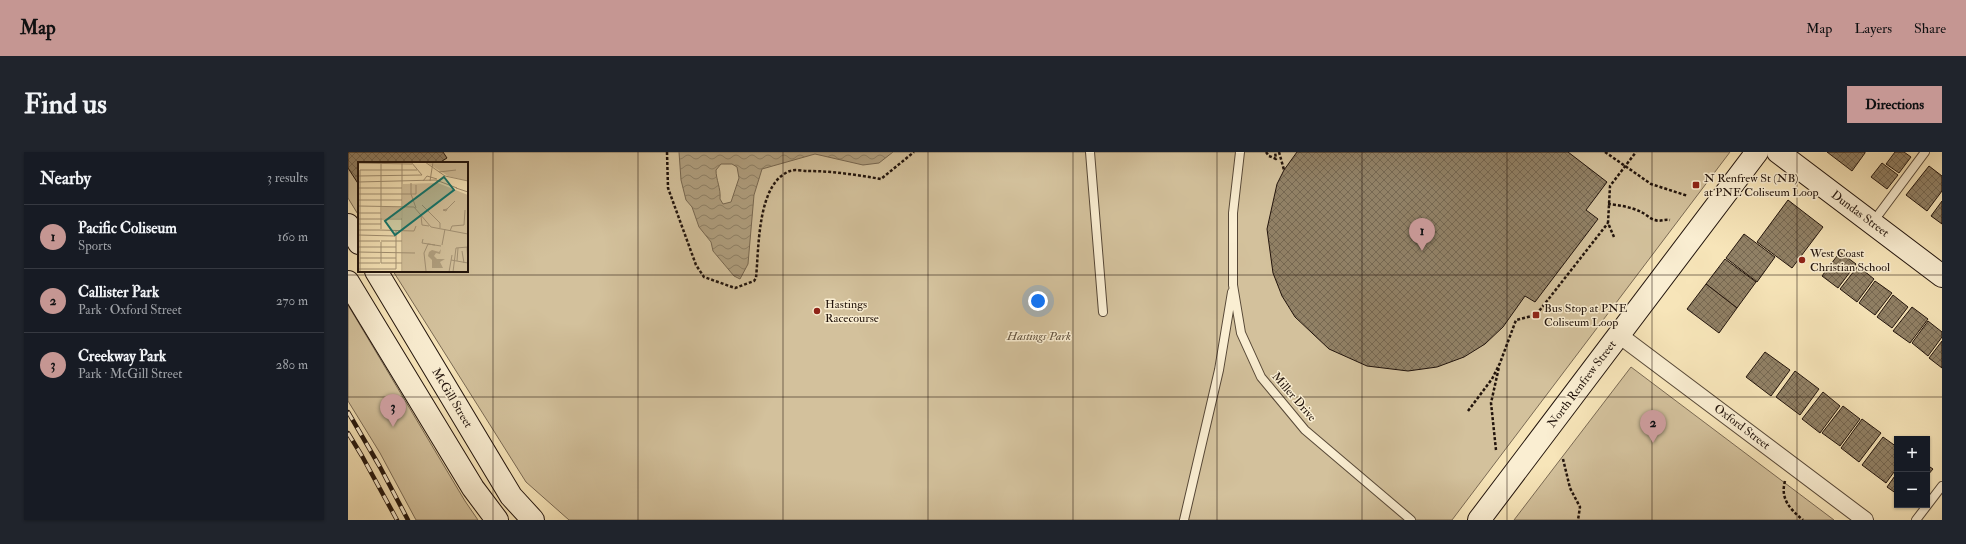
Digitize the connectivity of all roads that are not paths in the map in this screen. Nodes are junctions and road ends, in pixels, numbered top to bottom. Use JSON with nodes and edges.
{"nodes":[{"id":1,"x":1090,"y":152,"type":"edge"},
{"id":2,"x":1757,"y":152,"type":"edge"},
{"id":3,"x":1778,"y":152,"type":"edge"},
{"id":4,"x":1925,"y":152,"type":"edge"},
{"id":5,"x":1240,"y":153,"type":"edge"},
{"id":6,"x":1872,"y":223,"type":"junction"},
{"id":7,"x":348,"y":225,"type":"edge"},
{"id":8,"x":358,"y":241,"type":"edge"},
{"id":9,"x":377,"y":272,"type":"edge"},
{"id":10,"x":1942,"y":276,"type":"edge"},
{"id":11,"x":348,"y":282,"type":"edge"},
{"id":12,"x":1233,"y":285,"type":"junction"},
{"id":13,"x":1103,"y":312,"type":"dead end"},
{"id":14,"x":1619,"y":335,"type":"junction"},
{"id":15,"x":1942,"y":486,"type":"edge"},
{"id":16,"x":497,"y":520,"type":"edge"},
{"id":17,"x":533,"y":520,"type":"edge"},
{"id":18,"x":1184,"y":520,"type":"edge"},
{"id":19,"x":1412,"y":520,"type":"edge"},
{"id":20,"x":1479,"y":520,"type":"edge"},
{"id":21,"x":1865,"y":520,"type":"edge"},
{"id":22,"x":1916,"y":520,"type":"edge"}],
"edges":[{"from":1,"to":13,"type":"lane"},
{"from":2,"to":14,"type":"street","name":"North Renfrew Street"},
{"from":3,"to":6,"type":"street","name":"Dundas Street"},
{"from":4,"to":6,"type":"lane"},
{"from":5,"to":12,"type":"lane","name":"Miller Drive"},
{"from":6,"to":10,"type":"street","name":"Dundas Street"},
{"from":7,"to":8,"type":"street"},
{"from":9,"to":17,"type":"street","name":"McGill Street"},
{"from":11,"to":16,"type":"street"},
{"from":12,"to":18,"type":"lane"},
{"from":12,"to":19,"type":"lane","name":"Miller Drive"},
{"from":14,"to":20,"type":"street","name":"North Renfrew Street"},
{"from":14,"to":21,"type":"street","name":"Oxford Street"},
{"from":15,"to":22,"type":"lane"}]}
